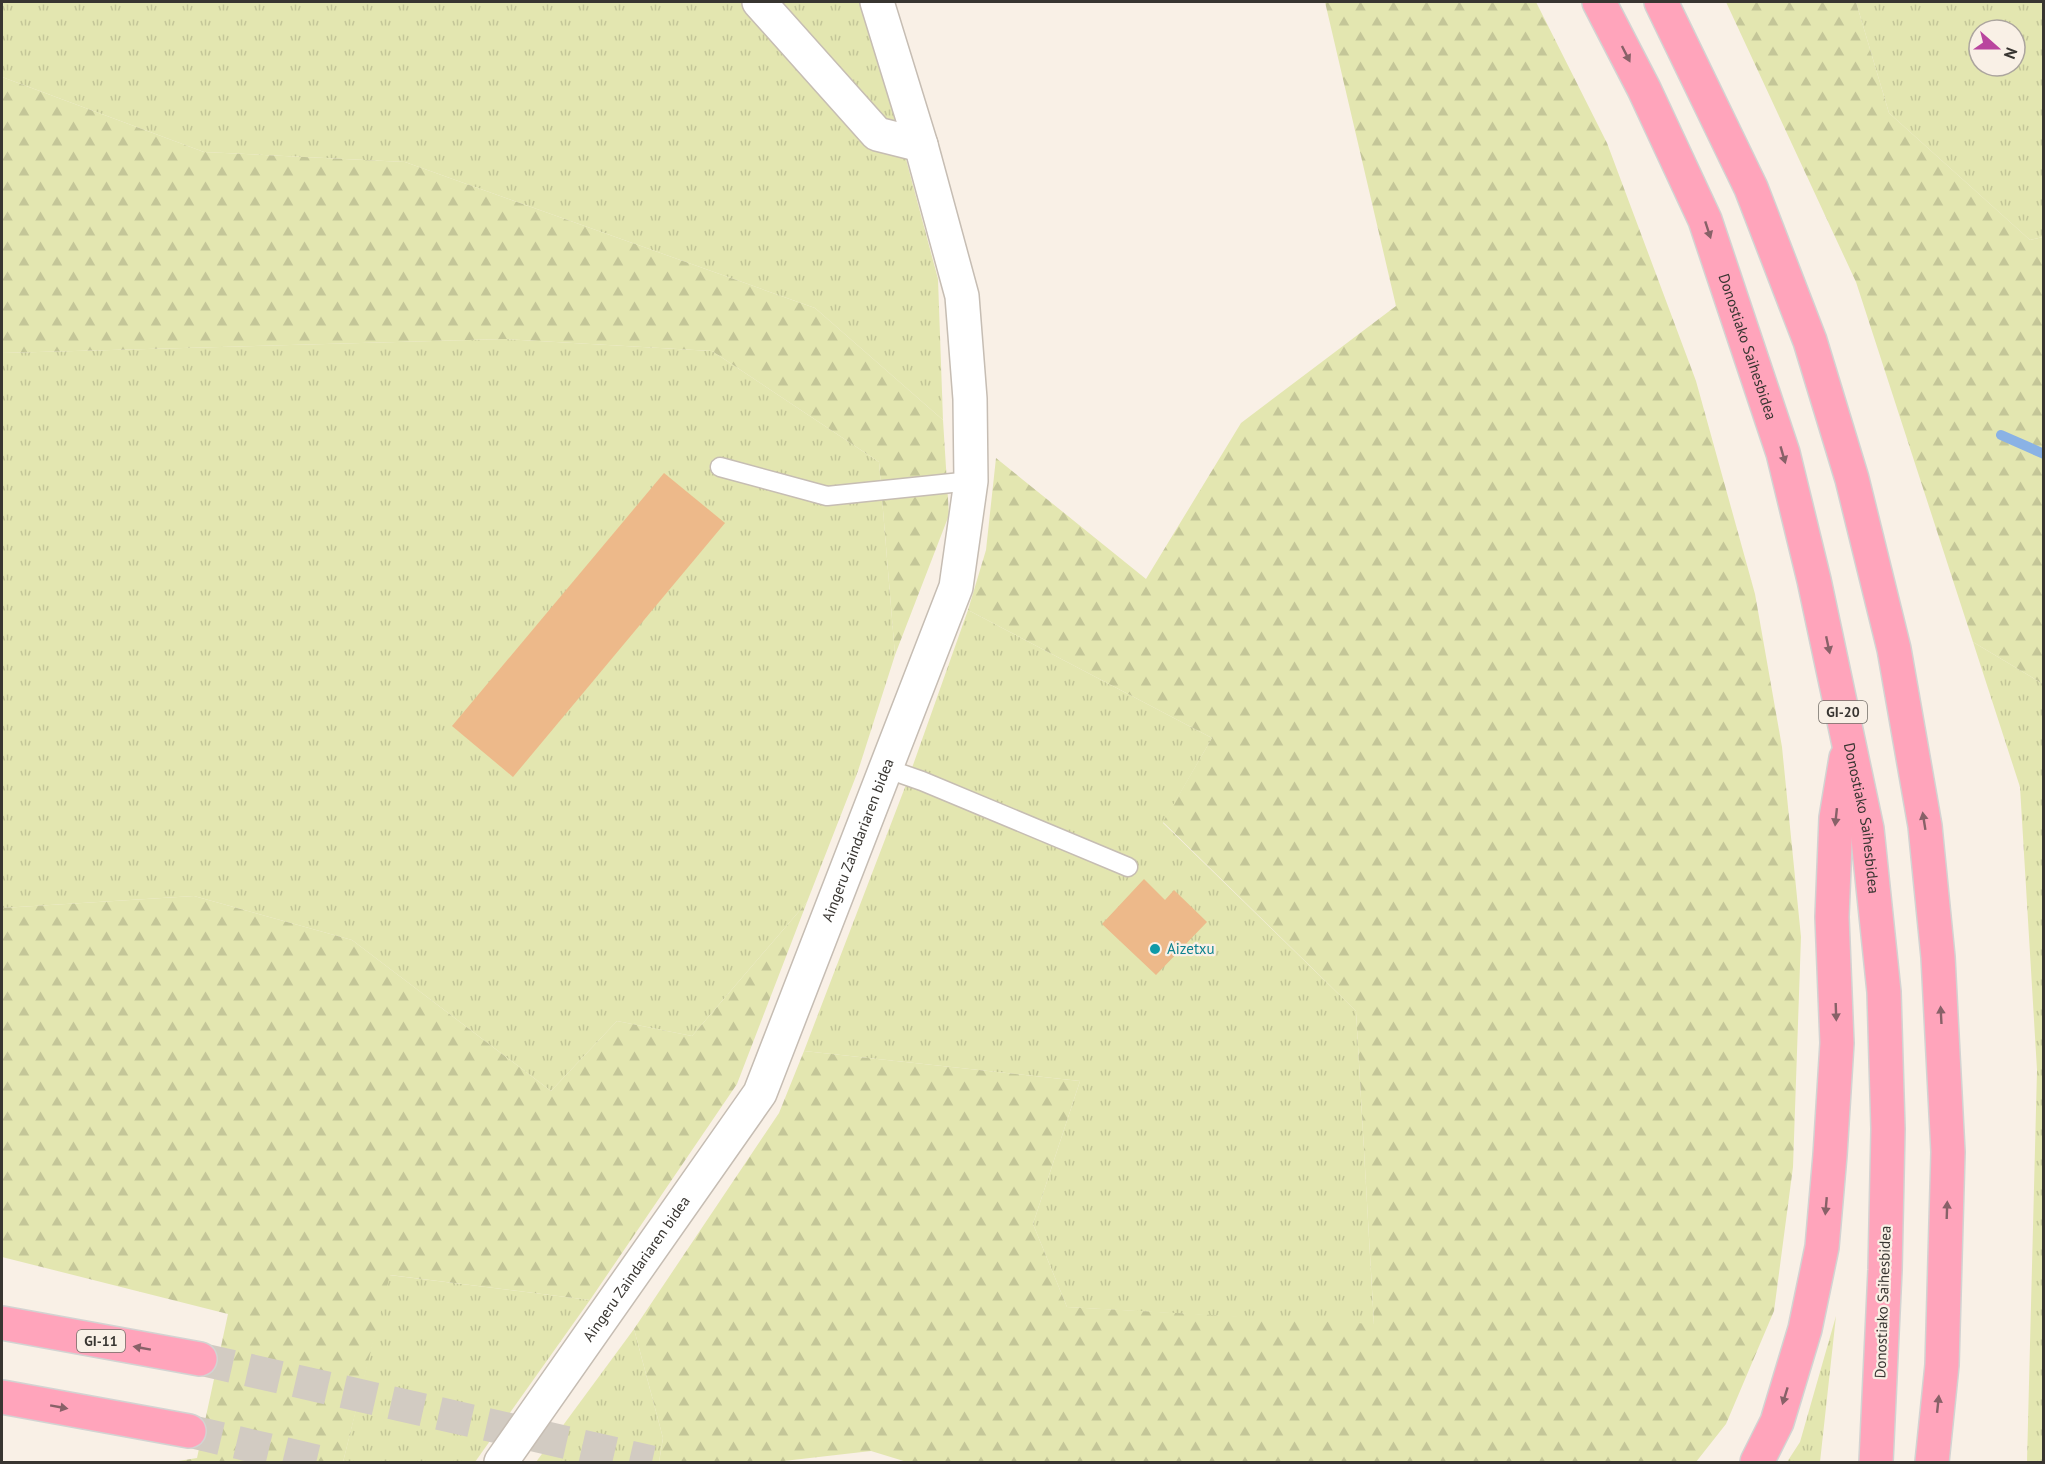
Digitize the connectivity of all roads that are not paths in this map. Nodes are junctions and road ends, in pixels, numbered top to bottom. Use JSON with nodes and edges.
{"nodes":[{"id":1,"x":759,"y":2,"type":"edge"},
{"id":2,"x":877,"y":2,"type":"edge"},
{"id":3,"x":1599,"y":2,"type":"edge"},
{"id":4,"x":1661,"y":2,"type":"edge"},
{"id":5,"x":921,"y":145,"type":"junction"},
{"id":6,"x":720,"y":467,"type":"dead end"},
{"id":7,"x":971,"y":481,"type":"junction"},
{"id":8,"x":1849,"y":738,"type":"junction"},
{"id":9,"x":885,"y":768,"type":"junction"},
{"id":10,"x":1128,"y":867,"type":"dead end"},
{"id":11,"x":2,"y":1323,"type":"edge"},
{"id":12,"x":200,"y":1359,"type":"tunnel mouth"},
{"id":13,"x":2,"y":1397,"type":"edge"},
{"id":14,"x":189,"y":1431,"type":"tunnel mouth"},
{"id":15,"x":501,"y":1462,"type":"edge"},
{"id":16,"x":1757,"y":1462,"type":"edge"},
{"id":17,"x":1876,"y":1462,"type":"edge"},
{"id":18,"x":1932,"y":1462,"type":"edge"}],
"edges":[{"from":1,"to":5,"type":"street"},
{"from":2,"to":5,"type":"street","name":"Aingeru Zaindariaren bidea"},
{"from":3,"to":8,"type":"highway","name":"Donostiako Saihesbidea","number":"GI-20","one_way":true},
{"from":18,"to":4,"type":"highway","one_way":true},
{"from":5,"to":7,"type":"street","name":"Aingeru Zaindariaren bidea"},
{"from":6,"to":7,"type":"lane"},
{"from":7,"to":9,"type":"street","name":"Aingeru Zaindariaren bidea"},
{"from":8,"to":16,"type":"highway","one_way":true},
{"from":8,"to":17,"type":"highway","name":"Donostiako Saihesbidea","number":"GI-20"},
{"from":9,"to":10,"type":"lane"},
{"from":9,"to":15,"type":"street","name":"Aingeru Zaindariaren bidea"},
{"from":12,"to":11,"type":"highway","number":"GI-11","one_way":true},
{"from":13,"to":14,"type":"highway","one_way":true}]}
